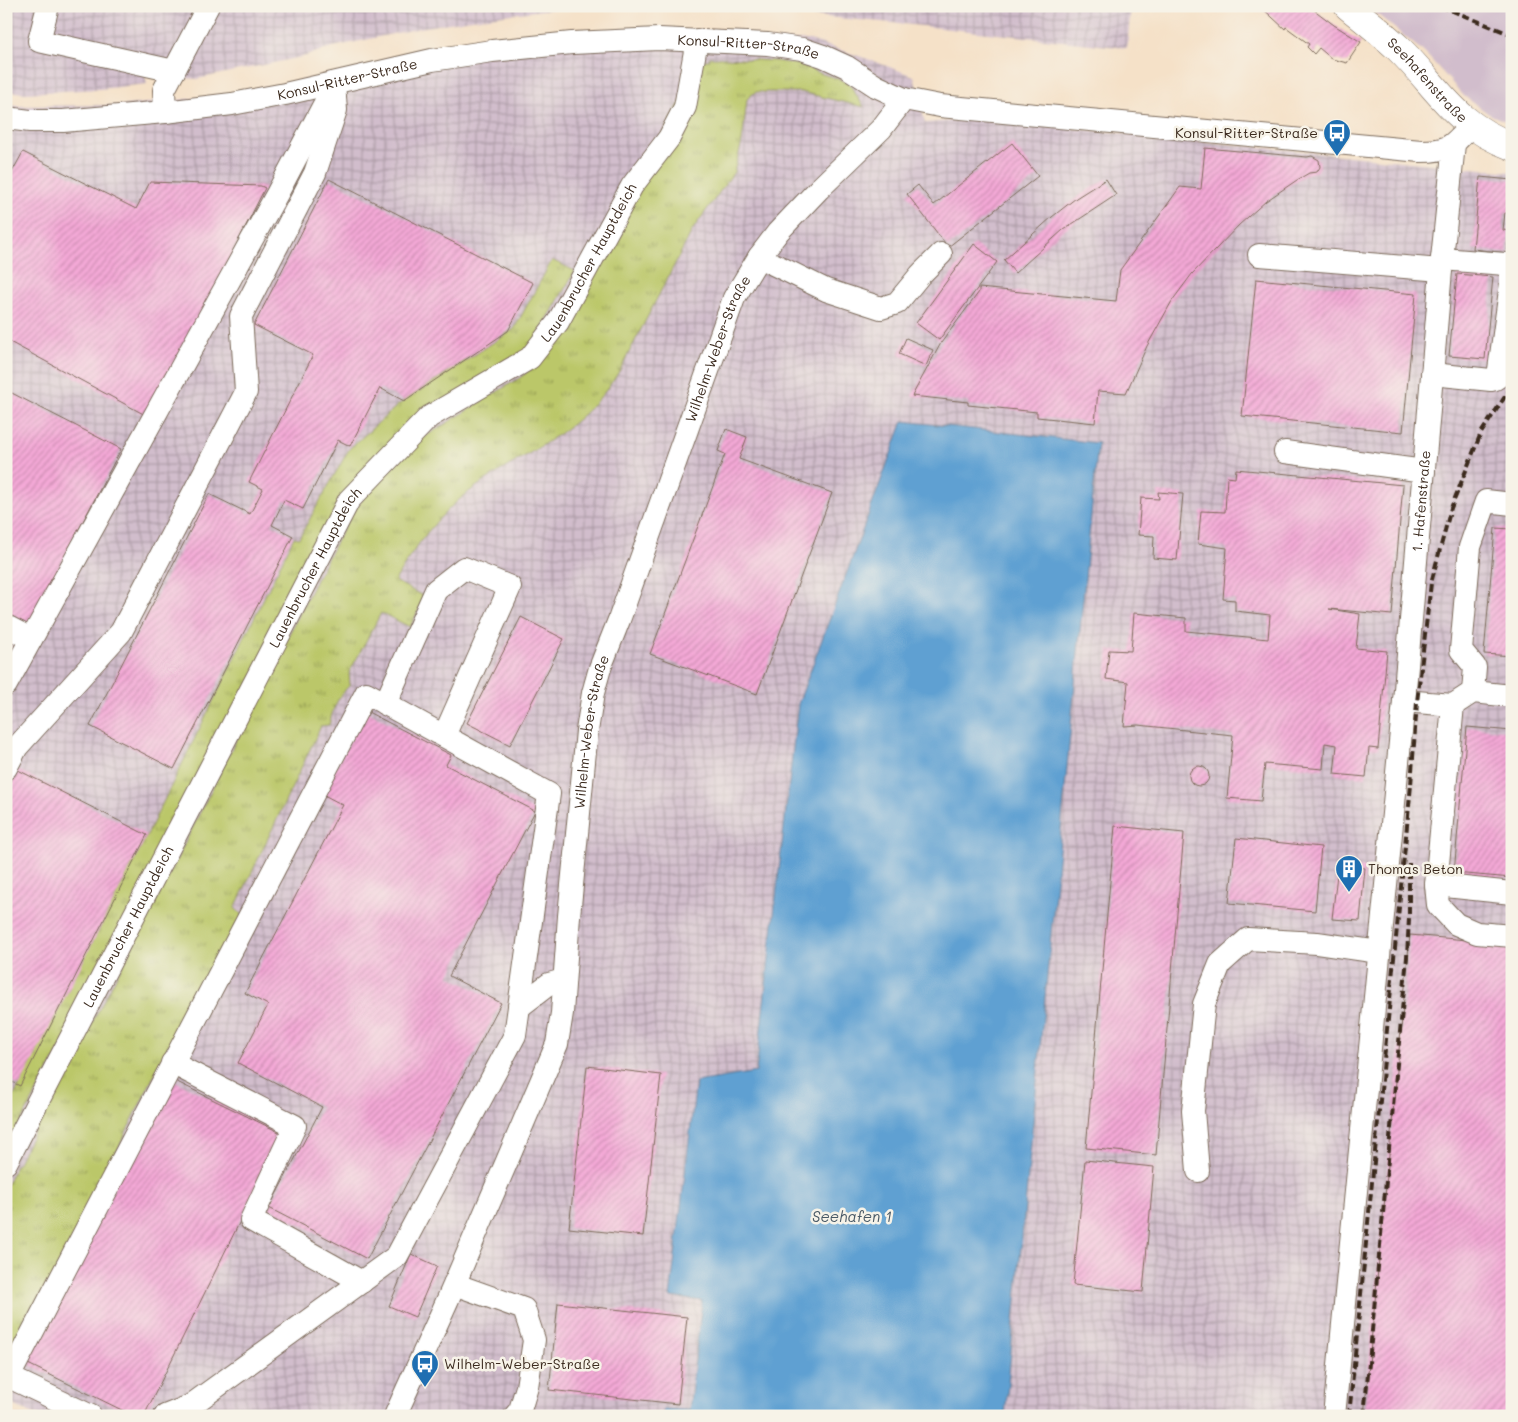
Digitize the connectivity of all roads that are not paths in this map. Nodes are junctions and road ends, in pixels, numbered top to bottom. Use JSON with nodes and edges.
{"nodes":[{"id":1,"x":48,"y":6,"type":"edge"},
{"id":2,"x":208,"y":6,"type":"edge"},
{"id":3,"x":1348,"y":6,"type":"edge"},
{"id":4,"x":697,"y":40,"type":"junction"},
{"id":5,"x":174,"y":71,"type":"junction"},
{"id":6,"x":334,"y":83,"type":"junction"},
{"id":7,"x":904,"y":99,"type":"junction"},
{"id":8,"x":165,"y":112,"type":"junction"},
{"id":9,"x":7,"y":119,"type":"edge"},
{"id":10,"x":1462,"y":135,"type":"junction"},
{"id":11,"x":1512,"y":146,"type":"edge"},
{"id":12,"x":941,"y":254,"type":"dead end"},
{"id":13,"x":1259,"y":255,"type":"dead end"},
{"id":14,"x":759,"y":257,"type":"junction"},
{"id":15,"x":1442,"y":264,"type":"junction"},
{"id":16,"x":1509,"y":325,"type":"edge"},
{"id":17,"x":1432,"y":374,"type":"junction"},
{"id":18,"x":1285,"y":452,"type":"dead end"},
{"id":19,"x":1424,"y":471,"type":"junction"},
{"id":20,"x":1512,"y":504,"type":"edge"},
{"id":21,"x":6,"y":626,"type":"edge"},
{"id":22,"x":31,"y":639,"type":"junction"},
{"id":23,"x":6,"y":685,"type":"edge"},
{"id":24,"x":1473,"y":692,"type":"junction"},
{"id":25,"x":1512,"y":696,"type":"edge"},
{"id":26,"x":1404,"y":701,"type":"junction"},
{"id":27,"x":385,"y":704,"type":"junction"},
{"id":28,"x":1453,"y":705,"type":"junction"},
{"id":29,"x":444,"y":736,"type":"junction"},
{"id":30,"x":6,"y":768,"type":"edge"},
{"id":31,"x":1436,"y":885,"type":"junction"},
{"id":32,"x":1512,"y":893,"type":"edge"},
{"id":33,"x":1512,"y":936,"type":"edge"},
{"id":34,"x":1379,"y":952,"type":"junction"},
{"id":35,"x":564,"y":980,"type":"junction"},
{"id":36,"x":519,"y":1007,"type":"junction"},
{"id":37,"x":172,"y":1064,"type":"junction"},
{"id":38,"x":6,"y":1163,"type":"edge"},
{"id":39,"x":1198,"y":1171,"type":"dead end"},
{"id":40,"x":362,"y":1282,"type":"junction"},
{"id":41,"x":454,"y":1284,"type":"junction"},
{"id":42,"x":91,"y":1416,"type":"edge"},
{"id":43,"x":165,"y":1416,"type":"edge"},
{"id":44,"x":395,"y":1416,"type":"edge"},
{"id":45,"x":515,"y":1416,"type":"edge"},
{"id":46,"x":1334,"y":1416,"type":"edge"}],
"edges":[{"from":1,"to":5,"type":"street"},
{"from":2,"to":5,"type":"street"},
{"from":3,"to":10,"type":"main road","name":"Seehafenstraße"},
{"from":4,"to":6,"type":"street","name":"Konsul-Ritter-Straße"},
{"from":4,"to":7,"type":"street","name":"Konsul-Ritter-Straße"},
{"from":4,"to":38,"type":"street","name":"Lauenbrucher Hauptdeich"},
{"from":5,"to":8,"type":"street"},
{"from":6,"to":8,"type":"street","name":"Konsul-Ritter-Straße"},
{"from":6,"to":22,"type":"street"},
{"from":6,"to":30,"type":"street"},
{"from":7,"to":10,"type":"street","name":"Konsul-Ritter-Straße"},
{"from":7,"to":14,"type":"street","name":"Wilhelm-Weber-Straße"},
{"from":8,"to":9,"type":"street","name":"Konsul-Ritter-Straße"},
{"from":10,"to":11,"type":"main road","name":"Seehafenstraße"},
{"from":10,"to":15,"type":"street","name":"1. Hafenstraße"},
{"from":12,"to":14,"type":"street"},
{"from":13,"to":15,"type":"street"},
{"from":14,"to":35,"type":"street","name":"Wilhelm-Weber-Straße"},
{"from":15,"to":16,"type":"street"},
{"from":15,"to":17,"type":"street","name":"1. Hafenstraße"},
{"from":16,"to":17,"type":"street"},
{"from":17,"to":19,"type":"street","name":"1. Hafenstraße"},
{"from":18,"to":19,"type":"street"},
{"from":19,"to":26,"type":"street","name":"1. Hafenstraße"},
{"from":20,"to":24,"type":"street"},
{"from":21,"to":22,"type":"street"},
{"from":22,"to":23,"type":"street"},
{"from":24,"to":25,"type":"street"},
{"from":24,"to":28,"type":"street"},
{"from":26,"to":28,"type":"street"},
{"from":26,"to":34,"type":"street","name":"1. Hafenstraße"},
{"from":27,"to":29,"type":"street"},
{"from":27,"to":29,"type":"street"},
{"from":27,"to":37,"type":"street"},
{"from":28,"to":31,"type":"street"},
{"from":29,"to":36,"type":"street"},
{"from":31,"to":32,"type":"street"},
{"from":31,"to":33,"type":"street"},
{"from":34,"to":39,"type":"street"},
{"from":34,"to":46,"type":"street","name":"1. Hafenstraße"},
{"from":35,"to":36,"type":"street"},
{"from":35,"to":41,"type":"street","name":"Wilhelm-Weber-Straße"},
{"from":36,"to":40,"type":"street"},
{"from":37,"to":40,"type":"street"},
{"from":37,"to":42,"type":"street"},
{"from":40,"to":43,"type":"street"},
{"from":41,"to":44,"type":"street","name":"Wilhelm-Weber-Straße"},
{"from":41,"to":45,"type":"street"}]}
